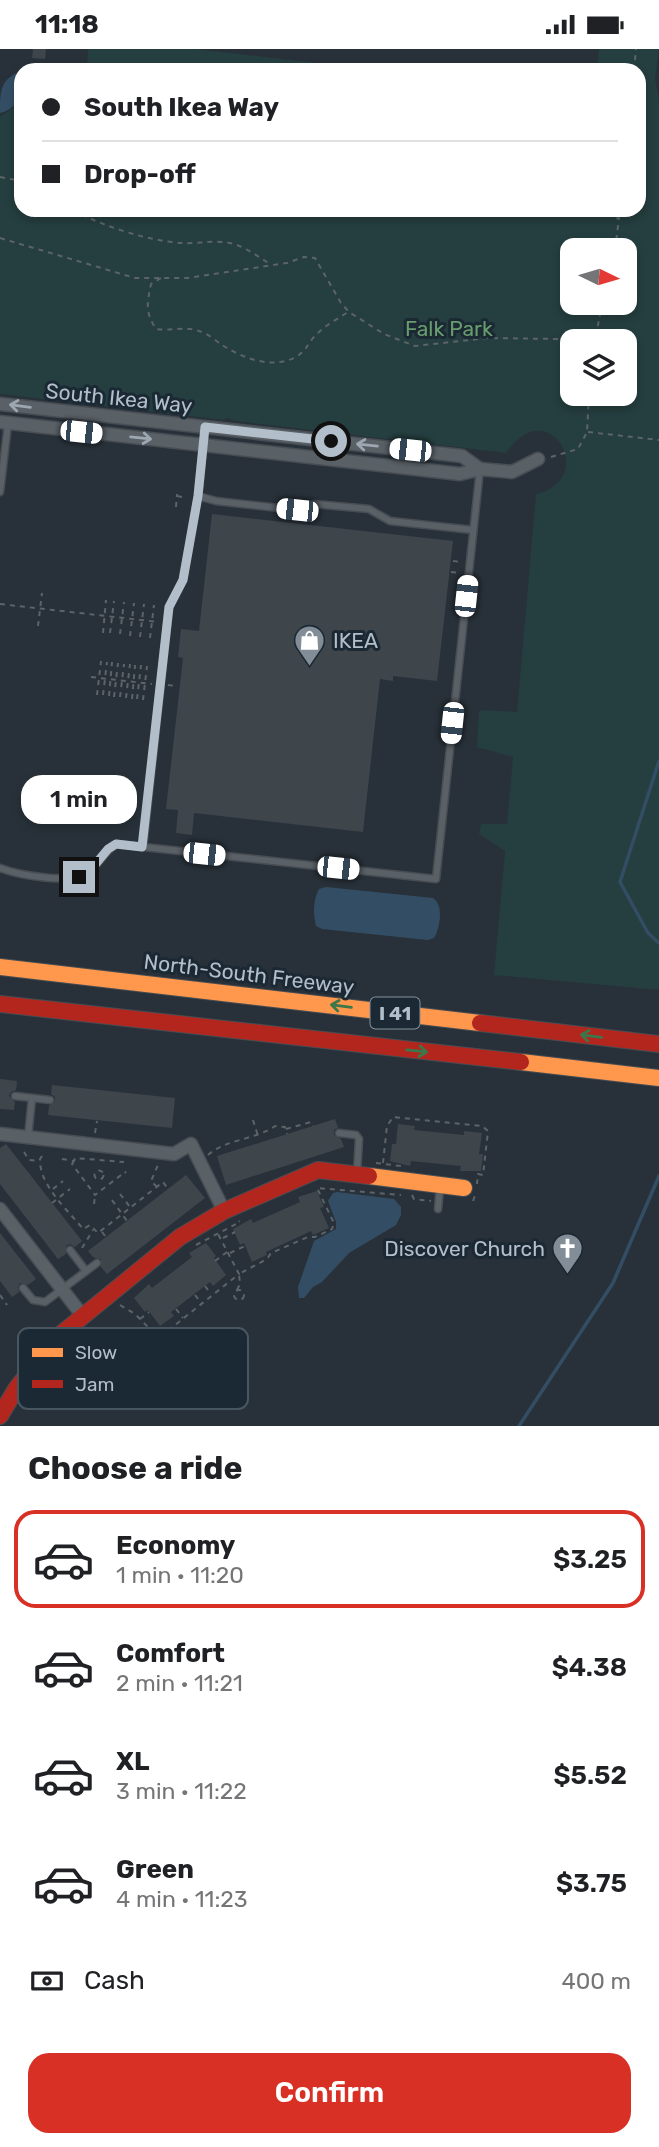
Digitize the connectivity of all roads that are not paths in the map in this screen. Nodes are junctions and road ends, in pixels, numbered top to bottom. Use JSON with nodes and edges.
{"nodes":[{"id":1,"x":0,"y":404,"type":"edge"},
{"id":2,"x":4,"y":423,"type":"edge"},
{"id":3,"x":205,"y":427,"type":"junction"},
{"id":4,"x":203,"y":445,"type":"junction"},
{"id":5,"x":538,"y":459,"type":"road end"},
{"id":6,"x":480,"y":469,"type":"junction"},
{"id":7,"x":0,"y":492,"type":"edge"},
{"id":8,"x":198,"y":496,"type":"junction"},
{"id":9,"x":473,"y":530,"type":"junction"},
{"id":10,"x":142,"y":847,"type":"junction"},
{"id":11,"x":0,"y":868,"type":"edge"},
{"id":12,"x":0,"y":955,"type":"edge"},
{"id":13,"x":0,"y":967,"type":"edge"},
{"id":14,"x":130,"y":982,"type":"junction"},
{"id":15,"x":0,"y":1004,"type":"edge"},
{"id":16,"x":0,"y":1019,"type":"edge"},
{"id":17,"x":276,"y":1036,"type":"junction"},
{"id":18,"x":659,"y":1044,"type":"edge"},
{"id":19,"x":659,"y":1078,"type":"edge"},
{"id":20,"x":15,"y":1096,"type":"dead end"},
{"id":21,"x":32,"y":1098,"type":"junction"},
{"id":22,"x":50,"y":1100,"type":"dead end"},
{"id":23,"x":340,"y":1133,"type":"dead end"},
{"id":24,"x":0,"y":1134,"type":"edge"},
{"id":25,"x":28,"y":1137,"type":"junction"},
{"id":26,"x":357,"y":1175,"type":"junction"},
{"id":27,"x":469,"y":1194,"type":"road end"},
{"id":28,"x":0,"y":1209,"type":"edge"},
{"id":29,"x":224,"y":1211,"type":"junction"},
{"id":30,"x":70,"y":1250,"type":"dead end"},
{"id":31,"x":97,"y":1263,"type":"dead end"},
{"id":32,"x":86,"y":1271,"type":"junction"},
{"id":33,"x":23,"y":1288,"type":"dead end"},
{"id":34,"x":62,"y":1289,"type":"junction"},
{"id":35,"x":82,"y":1315,"type":"junction"},
{"id":36,"x":67,"y":1328,"type":"edge"},
{"id":37,"x":18,"y":1389,"type":"edge"},
{"id":38,"x":0,"y":1416,"type":"edge"}],
"edges":[{"from":3,"to":1,"type":"street","name":"South Ikea Way","one_way":true},
{"from":2,"to":4,"type":"street","name":"South Ikea Way","one_way":true},
{"from":2,"to":7,"type":"lane"},
{"from":3,"to":4,"type":"lane"},
{"from":6,"to":3,"type":"street","name":"South Ikea Way","one_way":true},
{"from":4,"to":6,"type":"street","name":"South Ikea Way"},
{"from":4,"to":8,"type":"lane"},
{"from":5,"to":6,"type":"street","name":"South Ikea Way"},
{"from":6,"to":9,"type":"lane"},
{"from":8,"to":9,"type":"lane"},
{"from":8,"to":10,"type":"lane"},
{"from":9,"to":10,"type":"lane"},
{"from":10,"to":11,"type":"lane"},
{"from":12,"to":14,"type":"main road"},
{"from":13,"to":14,"type":"main road","name":"North-South Freeway","number":"I 41"},
{"from":18,"to":14,"type":"main road","name":"North-South Freeway","number":"I 41","one_way":true},
{"from":15,"to":17,"type":"main road","number":"I 41"},
{"from":16,"to":17,"type":"main road"},
{"from":17,"to":19,"type":"main road","number":"I 41","one_way":true},
{"from":20,"to":21,"type":"lane"},
{"from":21,"to":22,"type":"lane"},
{"from":21,"to":25,"type":"lane"},
{"from":23,"to":26,"type":"lane"},
{"from":24,"to":25,"type":"street"},
{"from":25,"to":29,"type":"street"},
{"from":26,"to":27,"type":"main road"},
{"from":26,"to":29,"type":"main road"},
{"from":28,"to":34,"type":"street"},
{"from":29,"to":35,"type":"main road"},
{"from":30,"to":32,"type":"lane"},
{"from":31,"to":32,"type":"lane"},
{"from":32,"to":34,"type":"lane"},
{"from":33,"to":34,"type":"lane"},
{"from":34,"to":35,"type":"street"},
{"from":35,"to":36,"type":"main road"},
{"from":37,"to":38,"type":"main road"}]}
